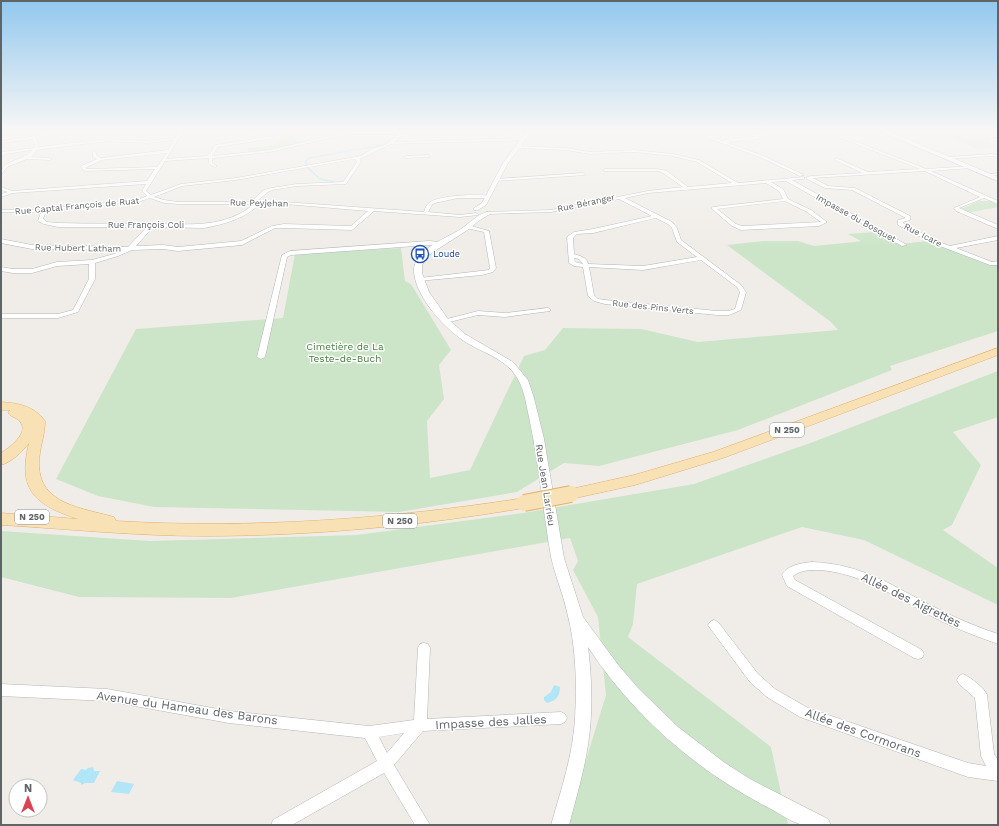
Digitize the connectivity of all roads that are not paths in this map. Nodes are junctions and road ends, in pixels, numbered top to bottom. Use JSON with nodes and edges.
{"nodes":[{"id":1,"x":85,"y":170,"type":"edge"},
{"id":2,"x":102,"y":170,"type":"edge"},
{"id":3,"x":156,"y":170,"type":"edge"},
{"id":4,"x":290,"y":170,"type":"edge"},
{"id":5,"x":354,"y":170,"type":"edge"},
{"id":6,"x":502,"y":170,"type":"edge"},
{"id":7,"x":606,"y":170,"type":"dead end"},
{"id":8,"x":712,"y":170,"type":"edge"},
{"id":9,"x":789,"y":170,"type":"edge"},
{"id":10,"x":858,"y":170,"type":"edge"},
{"id":11,"x":924,"y":170,"type":"junction"},
{"id":12,"x":931,"y":170,"type":"edge"},
{"id":13,"x":977,"y":170,"type":"edge"},
{"id":14,"x":582,"y":174,"type":"dead end"},
{"id":15,"x":867,"y":174,"type":"junction"},
{"id":16,"x":998,"y":174,"type":"edge"},
{"id":17,"x":989,"y":175,"type":"junction"},
{"id":18,"x":802,"y":176,"type":"junction"},
{"id":19,"x":810,"y":177,"type":"junction"},
{"id":20,"x":998,"y":179,"type":"edge"},
{"id":21,"x":496,"y":180,"type":"junction"},
{"id":22,"x":786,"y":180,"type":"junction"},
{"id":23,"x":766,"y":181,"type":"junction"},
{"id":24,"x":148,"y":182,"type":"junction"},
{"id":25,"x":737,"y":184,"type":"junction"},
{"id":26,"x":1,"y":188,"type":"edge"},
{"id":27,"x":687,"y":188,"type":"junction"},
{"id":28,"x":12,"y":192,"type":"junction"},
{"id":29,"x":1,"y":196,"type":"edge"},
{"id":30,"x":153,"y":197,"type":"junction"},
{"id":31,"x":488,"y":197,"type":"junction"},
{"id":32,"x":619,"y":197,"type":"junction"},
{"id":33,"x":983,"y":197,"type":"junction"},
{"id":34,"x":786,"y":200,"type":"junction"},
{"id":35,"x":256,"y":202,"type":"junction"},
{"id":36,"x":998,"y":203,"type":"edge"},
{"id":37,"x":44,"y":210,"type":"junction"},
{"id":38,"x":372,"y":210,"type":"junction"},
{"id":39,"x":487,"y":210,"type":"junction"},
{"id":40,"x":1,"y":211,"type":"edge"},
{"id":41,"x":425,"y":214,"type":"junction"},
{"id":42,"x":449,"y":215,"type":"junction"},
{"id":43,"x":656,"y":216,"type":"junction"},
{"id":44,"x":474,"y":217,"type":"junction"},
{"id":45,"x":152,"y":225,"type":"junction"},
{"id":46,"x":998,"y":227,"type":"edge"},
{"id":47,"x":998,"y":238,"type":"edge"},
{"id":48,"x":1,"y":241,"type":"edge"},
{"id":49,"x":13,"y":244,"type":"junction"},
{"id":50,"x":440,"y":244,"type":"junction"},
{"id":51,"x":904,"y":245,"type":"dead end"},
{"id":52,"x":1,"y":247,"type":"edge"},
{"id":53,"x":131,"y":248,"type":"junction"},
{"id":54,"x":950,"y":248,"type":"junction"},
{"id":55,"x":571,"y":255,"type":"junction"},
{"id":56,"x":702,"y":258,"type":"junction"},
{"id":57,"x":92,"y":262,"type":"junction"},
{"id":58,"x":995,"y":264,"type":"edge"},
{"id":59,"x":586,"y":266,"type":"junction"},
{"id":60,"x":1,"y":269,"type":"edge"},
{"id":61,"x":420,"y":280,"type":"junction"},
{"id":62,"x":548,"y":310,"type":"dead end"},
{"id":63,"x":1,"y":316,"type":"edge"},
{"id":64,"x":444,"y":321,"type":"junction"},
{"id":65,"x":998,"y":351,"type":"edge"},
{"id":66,"x":261,"y":356,"type":"dead end"},
{"id":67,"x":1,"y":406,"type":"edge"},
{"id":68,"x":1,"y":411,"type":"edge"},
{"id":69,"x":1,"y":460,"type":"edge"},
{"id":70,"x":1,"y":512,"type":"edge"},
{"id":71,"x":1,"y":519,"type":"edge"},
{"id":72,"x":63,"y":523,"type":"junction"},
{"id":73,"x":131,"y":527,"type":"junction"},
{"id":74,"x":576,"y":618,"type":"junction"},
{"id":75,"x":714,"y":625,"type":"dead end"},
{"id":76,"x":998,"y":639,"type":"edge"},
{"id":77,"x":424,"y":648,"type":"dead end"},
{"id":78,"x":918,"y":654,"type":"dead end"},
{"id":79,"x":963,"y":680,"type":"dead end"},
{"id":80,"x":1,"y":690,"type":"edge"},
{"id":81,"x":561,"y":718,"type":"dead end"},
{"id":82,"x":420,"y":725,"type":"junction"},
{"id":83,"x":369,"y":732,"type":"junction"},
{"id":84,"x":386,"y":764,"type":"junction"},
{"id":85,"x":998,"y":773,"type":"edge"},
{"id":86,"x":278,"y":825,"type":"edge"},
{"id":87,"x":423,"y":825,"type":"edge"},
{"id":88,"x":560,"y":825,"type":"edge"},
{"id":89,"x":822,"y":825,"type":"edge"}],
"edges":[{"from":1,"to":2,"type":"street"},
{"from":3,"to":24,"type":"street"},
{"from":4,"to":30,"type":"street"},
{"from":5,"to":35,"type":"street","name":"Rue François Coli"},
{"from":6,"to":21,"type":"street"},
{"from":7,"to":27,"type":"street"},
{"from":8,"to":25,"type":"street"},
{"from":9,"to":18,"type":"street"},
{"from":10,"to":15,"type":"street"},
{"from":11,"to":12,"type":"street"},
{"from":11,"to":15,"type":"street"},
{"from":11,"to":33,"type":"street"},
{"from":13,"to":17,"type":"main road"},
{"from":14,"to":21,"type":"street"},
{"from":15,"to":19,"type":"street"},
{"from":16,"to":17,"type":"street"},
{"from":17,"to":20,"type":"main road"},
{"from":18,"to":19,"type":"street","name":"Rue Béranger"},
{"from":18,"to":22,"type":"street","name":"Rue Béranger"},
{"from":19,"to":54,"type":"street","name":"Rue Icare"},
{"from":21,"to":31,"type":"street"},
{"from":22,"to":23,"type":"street","name":"Rue Béranger"},
{"from":22,"to":51,"type":"street","name":"Impasse du Bosquet"},
{"from":23,"to":25,"type":"street","name":"Rue Béranger"},
{"from":23,"to":34,"type":"street"},
{"from":24,"to":28,"type":"street"},
{"from":24,"to":30,"type":"street"},
{"from":25,"to":27,"type":"street","name":"Rue Béranger"},
{"from":26,"to":28,"type":"street"},
{"from":27,"to":32,"type":"street","name":"Rue Béranger"},
{"from":28,"to":29,"type":"street"},
{"from":30,"to":35,"type":"street","name":"Rue Peyjehan"},
{"from":30,"to":37,"type":"street","name":"Rue Captal François de Ruat"},
{"from":31,"to":39,"type":"street"},
{"from":31,"to":41,"type":"street"},
{"from":32,"to":39,"type":"street","name":"Rue Béranger"},
{"from":32,"to":43,"type":"street","name":"Rue des Pins Verts"},
{"from":33,"to":36,"type":"street"},
{"from":33,"to":46,"type":"street"},
{"from":34,"to":34,"type":"street"},
{"from":35,"to":38,"type":"street","name":"Rue Peyjehan"},
{"from":35,"to":45,"type":"street","name":"Rue François Coli"},
{"from":37,"to":40,"type":"street","name":"Rue Captal François de Ruat"},
{"from":37,"to":45,"type":"street","name":"Rue François Coli"},
{"from":38,"to":41,"type":"street","name":"Rue Peyjehan"},
{"from":38,"to":53,"type":"street","name":"Rue Hubert Latham"},
{"from":39,"to":44,"type":"street","name":"Rue Jean Larrieu"},
{"from":39,"to":44,"type":"street"},
{"from":41,"to":42,"type":"street","name":"Rue Peyjehan"},
{"from":42,"to":44,"type":"street","name":"Rue Peyjehan"},
{"from":42,"to":44,"type":"street","name":"Rue Peyjehan"},
{"from":43,"to":55,"type":"street"},
{"from":43,"to":56,"type":"street","name":"Rue des Pins Verts"},
{"from":44,"to":50,"type":"street","name":"Rue Jean Larrieu"},
{"from":44,"to":61,"type":"street"},
{"from":45,"to":53,"type":"street"},
{"from":47,"to":54,"type":"street"},
{"from":48,"to":49,"type":"street","name":"Rue Hubert Latham"},
{"from":49,"to":52,"type":"street"},
{"from":49,"to":53,"type":"street","name":"Rue Hubert Latham"},
{"from":50,"to":61,"type":"street","name":"Rue Jean Larrieu"},
{"from":50,"to":66,"type":"street"},
{"from":53,"to":57,"type":"street"},
{"from":54,"to":58,"type":"street","name":"Rue Icare"},
{"from":55,"to":59,"type":"street"},
{"from":55,"to":59,"type":"street"},
{"from":56,"to":59,"type":"street"},
{"from":56,"to":59,"type":"street","name":"Rue des Pins Verts"},
{"from":57,"to":60,"type":"street"},
{"from":57,"to":63,"type":"street"},
{"from":61,"to":64,"type":"street","name":"Rue Jean Larrieu"},
{"from":62,"to":64,"type":"street"},
{"from":64,"to":74,"type":"street","name":"Rue Jean Larrieu"},
{"from":65,"to":73,"type":"main road","number":"N 250","bridge":true},
{"from":67,"to":73,"type":"main road"},
{"from":68,"to":69,"type":"main road"},
{"from":70,"to":72,"type":"main road","number":"N 250"},
{"from":71,"to":72,"type":"main road"},
{"from":72,"to":73,"type":"main road","number":"N 250"},
{"from":74,"to":88,"type":"street","name":"Rue Jean Larrieu"},
{"from":74,"to":89,"type":"street"},
{"from":75,"to":85,"type":"street","name":"Allée des Cormorans"},
{"from":76,"to":78,"type":"street","name":"Allée des Aigrettes"},
{"from":77,"to":82,"type":"street"},
{"from":79,"to":85,"type":"street"},
{"from":80,"to":83,"type":"street","name":"Avenue du Hameau des Barons"},
{"from":81,"to":82,"type":"street","name":"Impasse des Jalles"},
{"from":82,"to":83,"type":"street","name":"Avenue du Hameau des Barons"},
{"from":82,"to":84,"type":"street"},
{"from":83,"to":84,"type":"street"},
{"from":84,"to":86,"type":"street"},
{"from":84,"to":87,"type":"street"}]}
